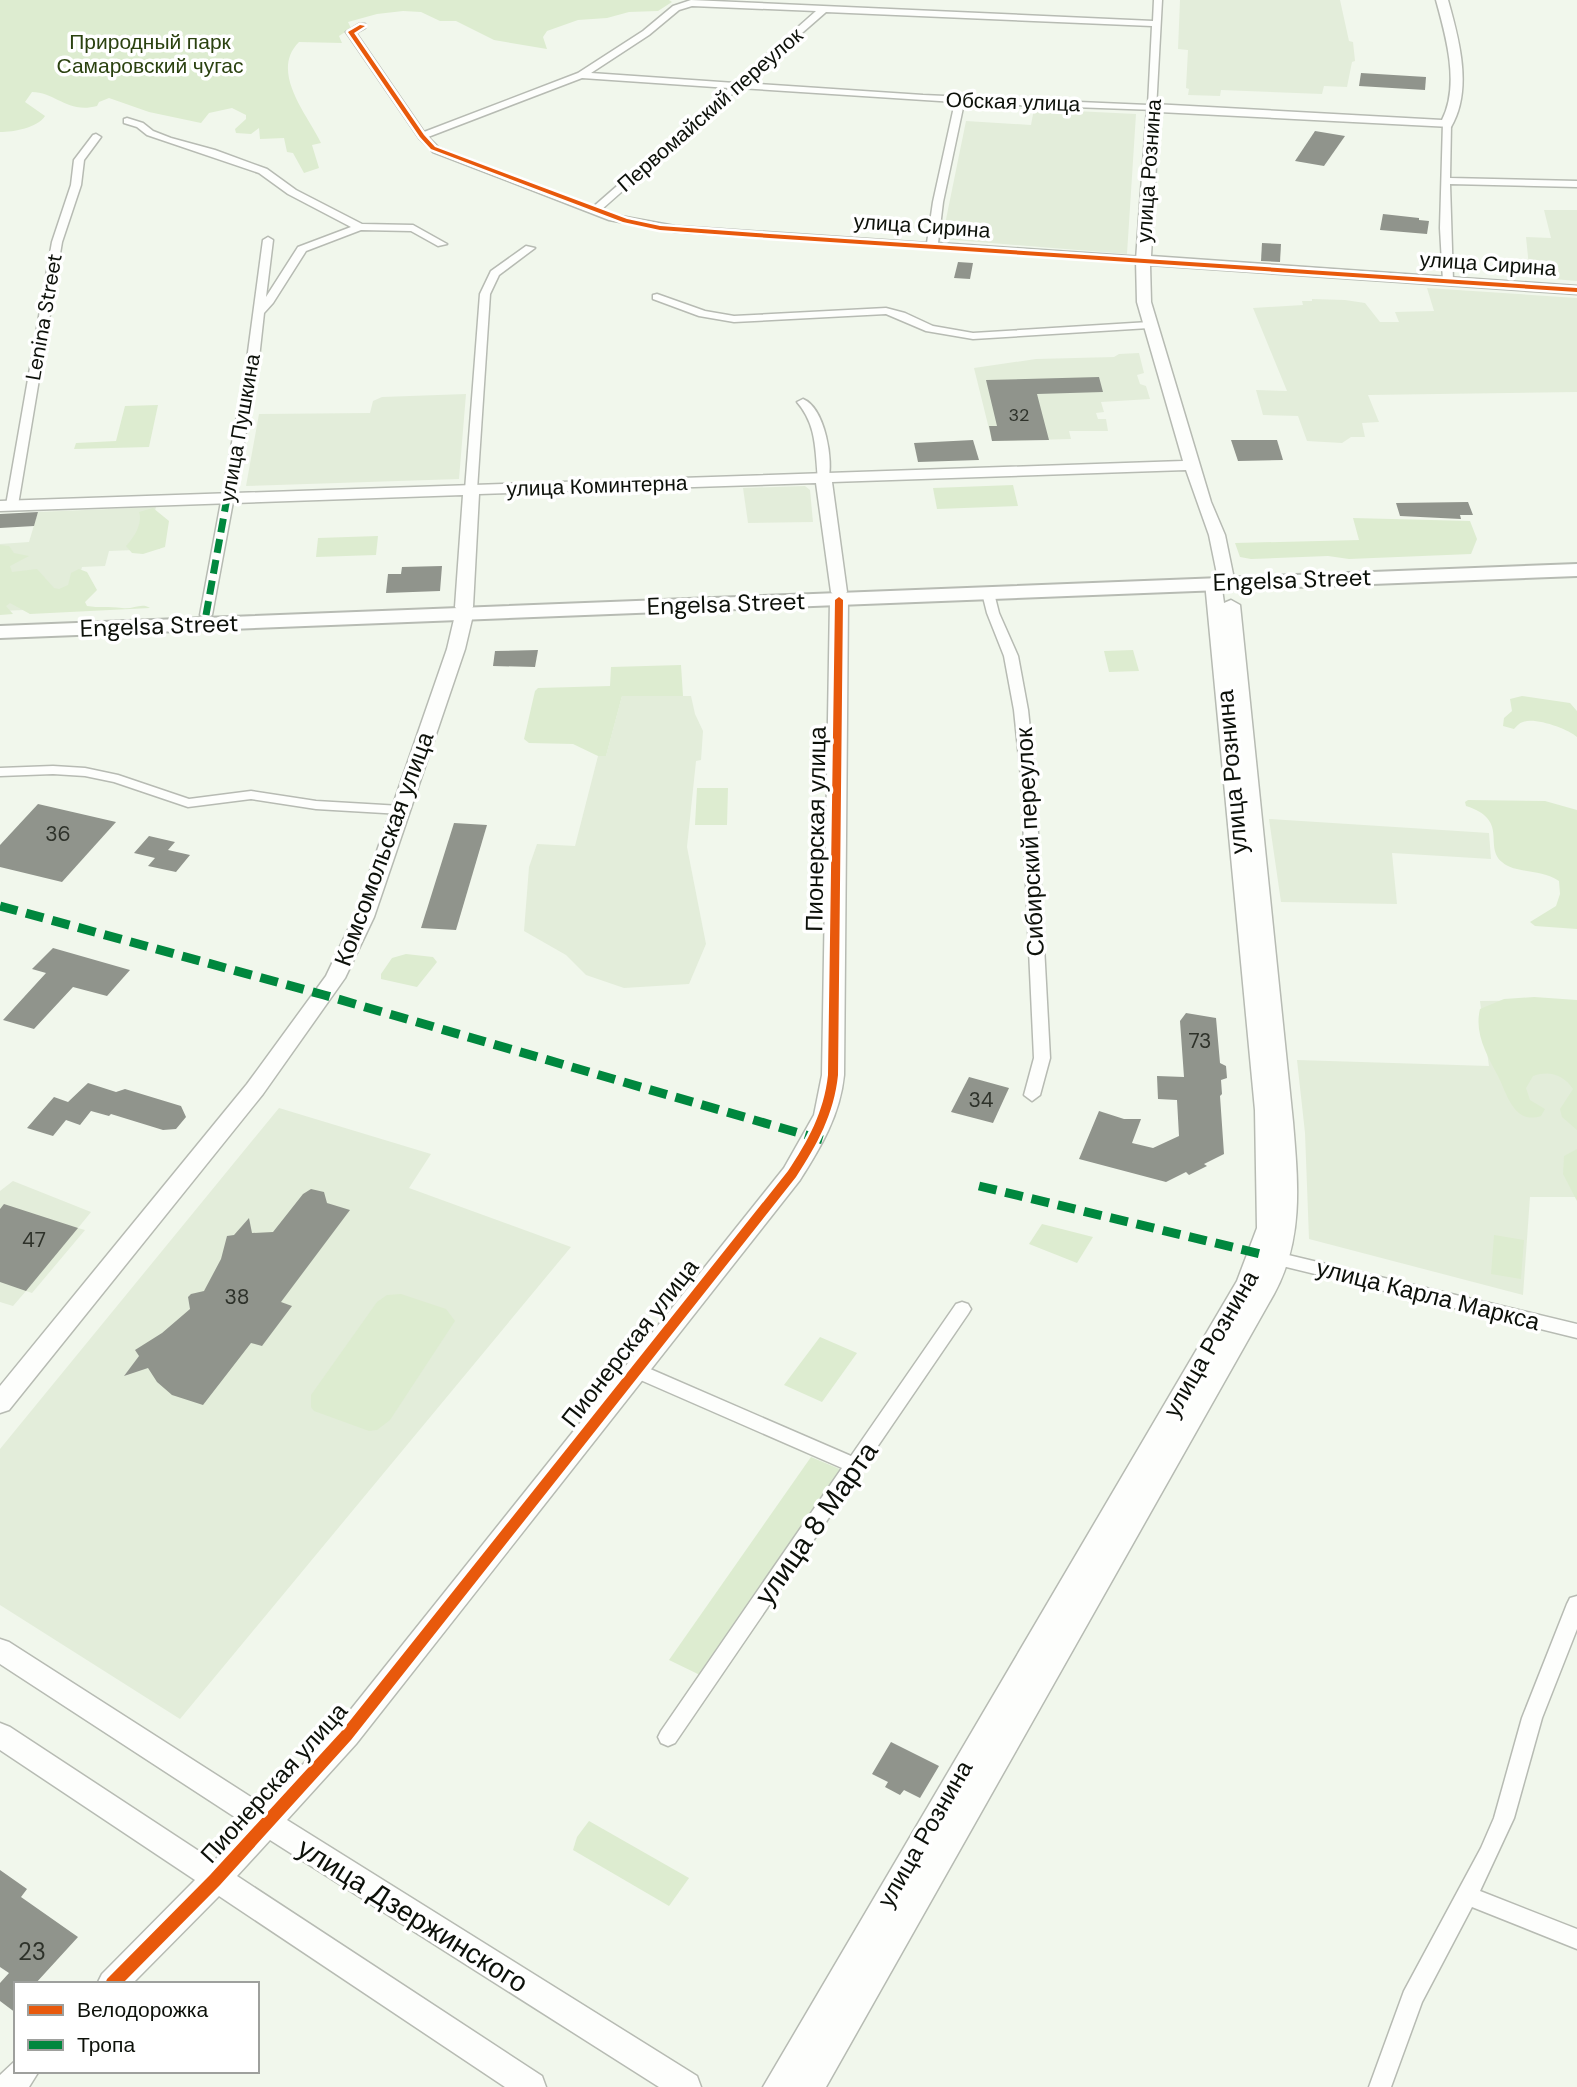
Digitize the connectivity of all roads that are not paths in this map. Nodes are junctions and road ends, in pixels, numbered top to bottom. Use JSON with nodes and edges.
{"nodes":[{"id":1,"x":1158,"y":0,"type":"edge"},
{"id":2,"x":1442,"y":0,"type":"edge"},
{"id":3,"x":825,"y":8,"type":"junction"},
{"id":4,"x":1157,"y":23,"type":"junction"},
{"id":5,"x":362,"y":26,"type":"dead end"},
{"id":6,"x":581,"y":75,"type":"junction"},
{"id":7,"x":736,"y":87,"type":"junction"},
{"id":8,"x":960,"y":100,"type":"junction"},
{"id":9,"x":1153,"y":108,"type":"junction"},
{"id":10,"x":127,"y":121,"type":"dead end"},
{"id":11,"x":1446,"y":124,"type":"junction"},
{"id":12,"x":422,"y":136,"type":"junction"},
{"id":13,"x":96,"y":137,"type":"dead end"},
{"id":14,"x":1446,"y":181,"type":"junction"},
{"id":15,"x":1577,"y":184,"type":"edge"},
{"id":16,"x":594,"y":211,"type":"junction"},
{"id":17,"x":360,"y":228,"type":"junction"},
{"id":18,"x":268,"y":240,"type":"dead end"},
{"id":19,"x":442,"y":244,"type":"dead end"},
{"id":20,"x":932,"y":246,"type":"junction"},
{"id":21,"x":530,"y":248,"type":"dead end"},
{"id":22,"x":1143,"y":260,"type":"junction"},
{"id":23,"x":1448,"y":281,"type":"junction"},
{"id":24,"x":1577,"y":290,"type":"edge"},
{"id":25,"x":657,"y":297,"type":"dead end"},
{"id":26,"x":260,"y":311,"type":"junction"},
{"id":27,"x":1149,"y":325,"type":"junction"},
{"id":28,"x":803,"y":402,"type":"dead end"},
{"id":29,"x":1194,"y":466,"type":"junction"},
{"id":30,"x":824,"y":479,"type":"junction"},
{"id":31,"x":471,"y":490,"type":"junction"},
{"id":32,"x":228,"y":498,"type":"junction"},
{"id":33,"x":6,"y":505,"type":"edge"},
{"id":34,"x":1577,"y":562,"type":"edge"},
{"id":35,"x":1577,"y":570,"type":"edge"},
{"id":36,"x":1219,"y":578,"type":"junction"},
{"id":37,"x":988,"y":593,"type":"junction"},
{"id":38,"x":839,"y":596,"type":"junction"},
{"id":39,"x":464,"y":611,"type":"junction"},
{"id":40,"x":206,"y":615,"type":"junction"},
{"id":41,"x":1,"y":631,"type":"edge"},
{"id":42,"x":0,"y":772,"type":"edge"},
{"id":43,"x":401,"y":810,"type":"junction"},
{"id":44,"x":1032,"y":1095,"type":"dead end"},
{"id":45,"x":1270,"y":1257,"type":"junction"},
{"id":46,"x":962,"y":1309,"type":"dead end"},
{"id":47,"x":1577,"y":1331,"type":"edge"},
{"id":48,"x":635,"y":1370,"type":"junction"},
{"id":49,"x":0,"y":1403,"type":"edge"},
{"id":50,"x":856,"y":1466,"type":"junction"},
{"id":51,"x":1577,"y":1604,"type":"edge"},
{"id":52,"x":0,"y":1650,"type":"edge"},
{"id":53,"x":0,"y":1735,"type":"edge"},
{"id":54,"x":668,"y":1737,"type":"dead end"},
{"id":55,"x":268,"y":1824,"type":"junction"},
{"id":56,"x":215,"y":1880,"type":"junction"},
{"id":57,"x":1466,"y":1895,"type":"junction"},
{"id":58,"x":1577,"y":1939,"type":"edge"},
{"id":59,"x":114,"y":1982,"type":"edge"},
{"id":60,"x":22,"y":2073,"type":"edge"},
{"id":61,"x":9,"y":2087,"type":"edge"},
{"id":62,"x":531,"y":2087,"type":"edge"},
{"id":63,"x":686,"y":2087,"type":"edge"},
{"id":64,"x":778,"y":2087,"type":"edge"},
{"id":65,"x":809,"y":2087,"type":"edge"},
{"id":66,"x":1380,"y":2087,"type":"edge"}],
"edges":[{"from":1,"to":4,"type":"street","name":"улица Рознина"},
{"from":2,"to":11,"type":"main road"},
{"from":3,"to":4,"type":"street"},
{"from":3,"to":6,"type":"street"},
{"from":3,"to":7,"type":"street","name":"Первомайский переулок"},
{"from":4,"to":9,"type":"street","name":"улица Рознина"},
{"from":5,"to":12,"type":"street","name":"улица Сирина"},
{"from":6,"to":7,"type":"street","name":"Обская улица"},
{"from":6,"to":12,"type":"street"},
{"from":7,"to":8,"type":"street","name":"Обская улица"},
{"from":7,"to":16,"type":"street","name":"Первомайский переулок"},
{"from":8,"to":9,"type":"street","name":"Обская улица"},
{"from":8,"to":20,"type":"street"},
{"from":9,"to":11,"type":"main road","name":"Обская улица"},
{"from":9,"to":22,"type":"main road","name":"улица Рознина"},
{"from":10,"to":17,"type":"street"},
{"from":11,"to":14,"type":"street"},
{"from":12,"to":16,"type":"street","name":"улица Сирина"},
{"from":13,"to":33,"type":"street","name":"Lenina Street"},
{"from":14,"to":15,"type":"street"},
{"from":14,"to":23,"type":"street"},
{"from":16,"to":20,"type":"street","name":"улица Сирина"},
{"from":17,"to":19,"type":"street"},
{"from":17,"to":26,"type":"street"},
{"from":18,"to":26,"type":"street","name":"улица Пушкина"},
{"from":20,"to":22,"type":"street","name":"улица Сирина"},
{"from":21,"to":31,"type":"street","name":"Комсомольская улица"},
{"from":22,"to":23,"type":"main road","name":"улица Сирина"},
{"from":22,"to":27,"type":"main road","name":"улица Рознина"},
{"from":23,"to":24,"type":"main road","name":"улица Сирина"},
{"from":25,"to":27,"type":"street"},
{"from":26,"to":32,"type":"street","name":"улица Пушкина"},
{"from":27,"to":29,"type":"main road","name":"улица Рознина"},
{"from":28,"to":30,"type":"street","name":"Пионерская улица"},
{"from":29,"to":30,"type":"main road","name":"улица Коминтерна"},
{"from":29,"to":36,"type":"main road","name":"улица Рознина"},
{"from":30,"to":31,"type":"main road","name":"улица Коминтерна"},
{"from":30,"to":38,"type":"main road","name":"Пионерская улица"},
{"from":31,"to":32,"type":"main road","name":"улица Коминтерна"},
{"from":31,"to":39,"type":"main road","name":"Комсомольская улица"},
{"from":32,"to":33,"type":"main road","name":"улица Коминтерна"},
{"from":32,"to":40,"type":"street","name":"улица Пушкина"},
{"from":34,"to":36,"type":"main road","name":"Engelsa Street"},
{"from":35,"to":36,"type":"main road","name":"Engelsa Street"},
{"from":36,"to":37,"type":"main road","name":"Engelsa Street"},
{"from":36,"to":38,"type":"main road","name":"Engelsa Street"},
{"from":36,"to":45,"type":"main road","name":"улица Рознина"},
{"from":37,"to":38,"type":"main road","name":"Engelsa Street"},
{"from":37,"to":44,"type":"street","name":"Сибирский переулок"},
{"from":38,"to":39,"type":"main road","name":"Engelsa Street"},
{"from":38,"to":48,"type":"main road","name":"Пионерская улица"},
{"from":39,"to":40,"type":"main road","name":"Engelsa Street"},
{"from":39,"to":41,"type":"main road","name":"Engelsa Street"},
{"from":39,"to":43,"type":"main road","name":"Комсомольская улица"},
{"from":40,"to":41,"type":"main road","name":"Engelsa Street"},
{"from":42,"to":43,"type":"street"},
{"from":43,"to":49,"type":"main road","name":"Комсомольская улица"},
{"from":45,"to":47,"type":"street","name":"улица Карла Маркса"},
{"from":45,"to":64,"type":"main road","name":"улица Рознина"},
{"from":45,"to":65,"type":"main road","name":"улица Рознина"},
{"from":46,"to":50,"type":"street","name":"улица 8 Марта"},
{"from":48,"to":50,"type":"street"},
{"from":48,"to":55,"type":"main road","name":"Пионерская улица"},
{"from":50,"to":54,"type":"street","name":"улица 8 Марта"},
{"from":51,"to":57,"type":"street"},
{"from":52,"to":55,"type":"main road","name":"улица Дзержинского"},
{"from":53,"to":56,"type":"main road"},
{"from":55,"to":56,"type":"main road","name":"Пионерская улица"},
{"from":55,"to":63,"type":"main road","name":"улица Дзержинского"},
{"from":56,"to":59,"type":"main road","name":"Пионерская улица"},
{"from":56,"to":62,"type":"main road"},
{"from":57,"to":58,"type":"street"},
{"from":57,"to":66,"type":"street"},
{"from":60,"to":61,"type":"main road"}]}
